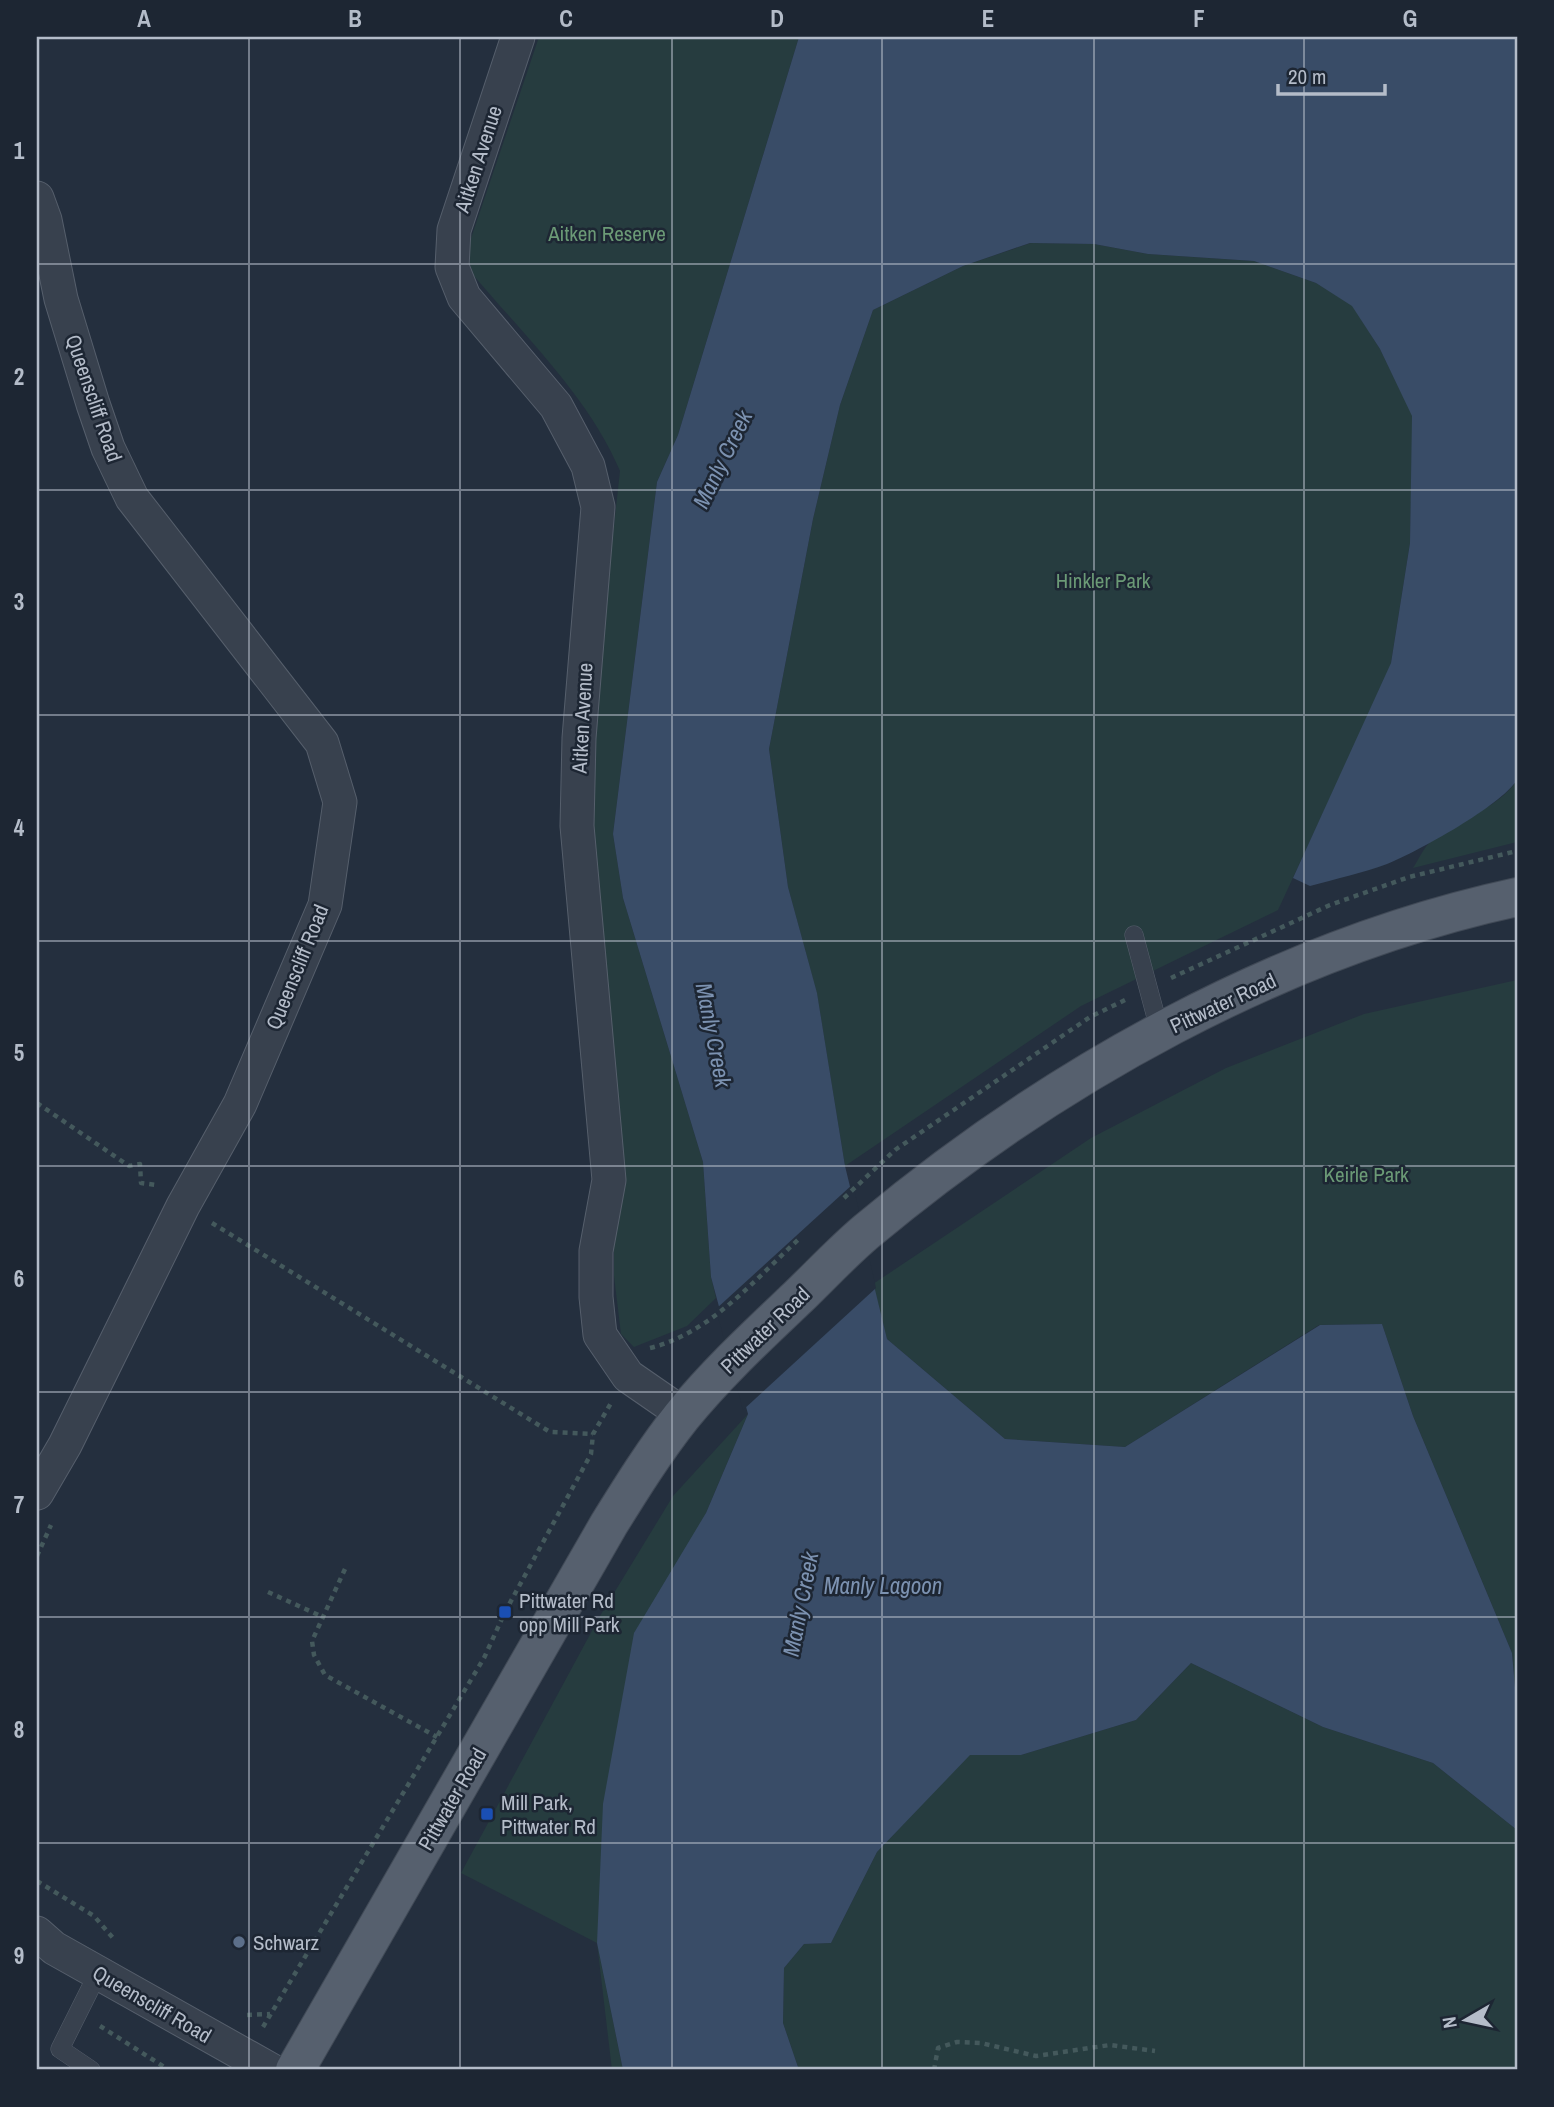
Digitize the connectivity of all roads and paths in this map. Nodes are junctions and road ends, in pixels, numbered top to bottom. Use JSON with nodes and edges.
{"nodes":[{"id":1,"x":518,"y":37,"type":"edge"},
{"id":2,"x":37,"y":198,"type":"edge"},
{"id":3,"x":37,"y":262,"type":"edge"},
{"id":4,"x":61,"y":299,"type":"junction"},
{"id":5,"x":1517,"y":897,"type":"edge"},
{"id":6,"x":1134,"y":935,"type":"dead end"},
{"id":7,"x":1160,"y":1032,"type":"junction"},
{"id":8,"x":37,"y":1103,"type":"edge"},
{"id":9,"x":152,"y":1182,"type":"dead end"},
{"id":10,"x":858,"y":1185,"type":"dead end"},
{"id":11,"x":839,"y":1203,"type":"dead end"},
{"id":12,"x":225,"y":1230,"type":"dead end"},
{"id":13,"x":810,"y":1230,"type":"dead end"},
{"id":14,"x":628,"y":1376,"type":"junction"},
{"id":15,"x":683,"y":1415,"type":"junction"},
{"id":16,"x":593,"y":1434,"type":"junction"},
{"id":17,"x":37,"y":1493,"type":"edge"},
{"id":18,"x":345,"y":1569,"type":"dead end"},
{"id":19,"x":268,"y":1592,"type":"dead end"},
{"id":20,"x":323,"y":1617,"type":"junction"},
{"id":21,"x":437,"y":1737,"type":"junction"},
{"id":22,"x":37,"y":1881,"type":"edge"},
{"id":23,"x":37,"y":1933,"type":"edge"},
{"id":24,"x":120,"y":1942,"type":"dead end"},
{"id":25,"x":98,"y":1973,"type":"junction"},
{"id":26,"x":78,"y":2013,"type":"junction"},
{"id":27,"x":271,"y":2014,"type":"junction"},
{"id":28,"x":244,"y":2016,"type":"dead end"},
{"id":29,"x":1155,"y":2051,"type":"dead end"},
{"id":30,"x":258,"y":2064,"type":"edge"},
{"id":31,"x":165,"y":2069,"type":"edge"},
{"id":32,"x":91,"y":2070,"type":"edge"},
{"id":33,"x":295,"y":2070,"type":"edge"},
{"id":34,"x":934,"y":2070,"type":"edge"}],
"edges":[{"from":1,"to":14,"type":"street","name":"Aitken Avenue"},
{"from":2,"to":4,"type":"street","name":"Queenscliff Road"},
{"from":3,"to":4,"type":"street","name":"Queenscliff Road"},
{"from":4,"to":17,"type":"street","name":"Queenscliff Road"},
{"from":5,"to":7,"type":"main road","name":"Pittwater Road"},
{"from":6,"to":7,"type":"lane"},
{"from":7,"to":15,"type":"main road","name":"Pittwater Road"},
{"from":8,"to":9,"type":"path"},
{"from":10,"to":11,"type":"path"},
{"from":12,"to":16,"type":"path"},
{"from":13,"to":14,"type":"path"},
{"from":14,"to":15,"type":"street","name":"Aitken Avenue"},
{"from":14,"to":16,"type":"path"},
{"from":15,"to":33,"type":"main road","name":"Pittwater Road"},
{"from":16,"to":21,"type":"path"},
{"from":18,"to":20,"type":"path"},
{"from":19,"to":20,"type":"path"},
{"from":20,"to":21,"type":"path"},
{"from":21,"to":27,"type":"path"},
{"from":22,"to":24,"type":"path"},
{"from":23,"to":25,"type":"street","name":"Queenscliff Road"},
{"from":25,"to":26,"type":"lane"},
{"from":25,"to":30,"type":"street","name":"Queenscliff Road"},
{"from":26,"to":31,"type":"path"},
{"from":26,"to":32,"type":"lane"},
{"from":27,"to":28,"type":"path"},
{"from":27,"to":30,"type":"path"},
{"from":29,"to":34,"type":"path"}]}
